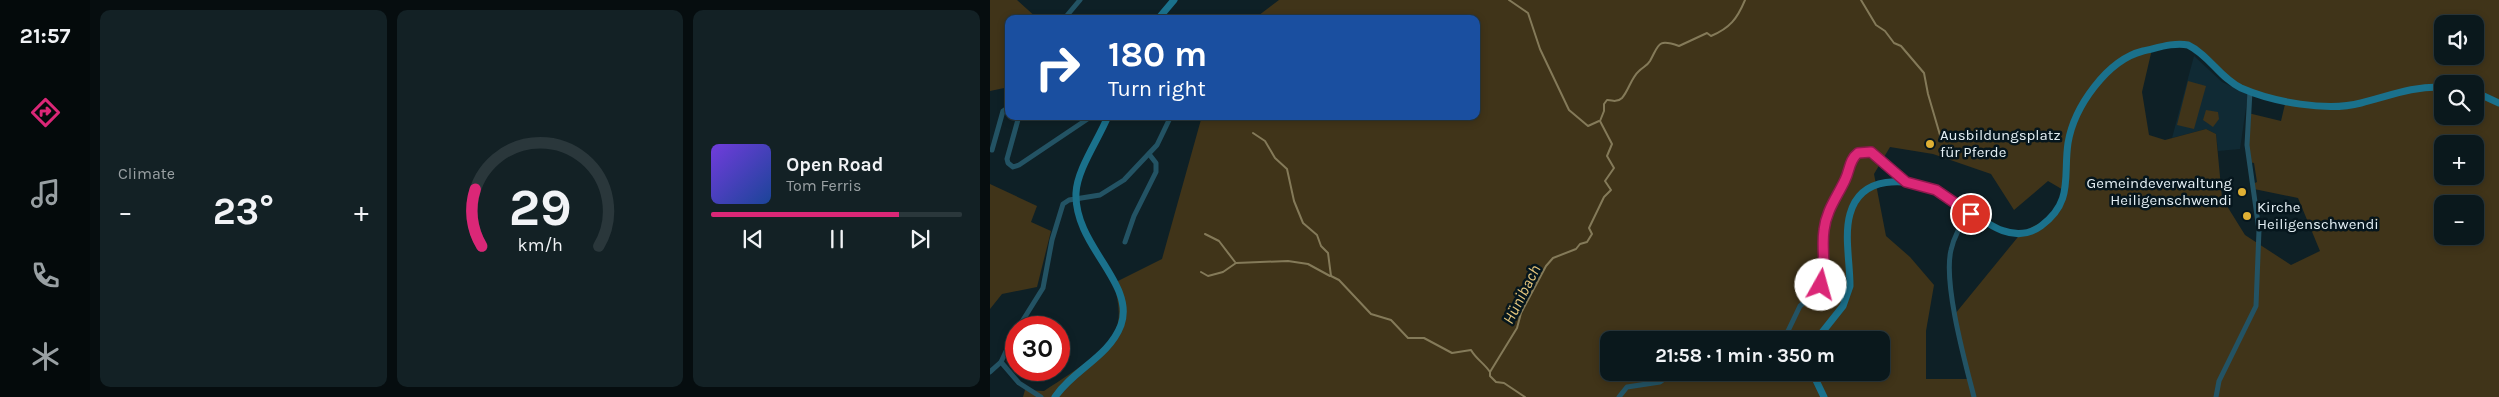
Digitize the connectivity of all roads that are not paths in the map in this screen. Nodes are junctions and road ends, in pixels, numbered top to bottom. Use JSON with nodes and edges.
{"nodes":[{"id":1,"x":1080,"y":0,"type":"edge"},
{"id":2,"x":1174,"y":0,"type":"edge"},
{"id":3,"x":1067,"y":15,"type":"edge"},
{"id":4,"x":1161,"y":15,"type":"edge"},
{"id":5,"x":2434,"y":88,"type":"edge"},
{"id":6,"x":2250,"y":91,"type":"junction"},
{"id":7,"x":2484,"y":96,"type":"edge"},
{"id":8,"x":2499,"y":103,"type":"edge"},
{"id":9,"x":1005,"y":110,"type":"edge"},
{"id":10,"x":1018,"y":120,"type":"edge"},
{"id":11,"x":1086,"y":120,"type":"edge"},
{"id":12,"x":1106,"y":120,"type":"edge"},
{"id":13,"x":1169,"y":120,"type":"edge"},
{"id":14,"x":992,"y":150,"type":"dead end"},
{"id":15,"x":1149,"y":154,"type":"junction"},
{"id":16,"x":1906,"y":182,"type":"junction"},
{"id":17,"x":1076,"y":200,"type":"junction"},
{"id":18,"x":1968,"y":212,"type":"junction"},
{"id":19,"x":1125,"y":242,"type":"dead end"},
{"id":20,"x":1025,"y":316,"type":"edge"},
{"id":21,"x":1788,"y":331,"type":"edge"},
{"id":22,"x":1823,"y":331,"type":"edge"},
{"id":23,"x":1005,"y":354,"type":"edge"},
{"id":24,"x":1001,"y":362,"type":"junction"},
{"id":25,"x":990,"y":372,"type":"edge"},
{"id":26,"x":1661,"y":381,"type":"edge"},
{"id":27,"x":1816,"y":381,"type":"edge"},
{"id":28,"x":1041,"y":397,"type":"edge"},
{"id":29,"x":1055,"y":397,"type":"edge"},
{"id":30,"x":1619,"y":397,"type":"edge"},
{"id":31,"x":1824,"y":397,"type":"edge"},
{"id":32,"x":1974,"y":397,"type":"edge"},
{"id":33,"x":2216,"y":397,"type":"edge"}],
"edges":[{"from":1,"to":3,"type":"street"},
{"from":2,"to":4,"type":"street"},
{"from":5,"to":6,"type":"street"},
{"from":6,"to":18,"type":"street"},
{"from":6,"to":33,"type":"street"},
{"from":7,"to":8,"type":"street"},
{"from":9,"to":14,"type":"street"},
{"from":10,"to":11,"type":"street"},
{"from":12,"to":17,"type":"street"},
{"from":13,"to":15,"type":"street"},
{"from":15,"to":17,"type":"street"},
{"from":15,"to":19,"type":"street"},
{"from":16,"to":18,"type":"street"},
{"from":16,"to":21,"type":"street"},
{"from":16,"to":22,"type":"street"},
{"from":17,"to":20,"type":"street"},
{"from":17,"to":29,"type":"street"},
{"from":18,"to":32,"type":"street"},
{"from":23,"to":24,"type":"street"},
{"from":24,"to":25,"type":"street"},
{"from":24,"to":28,"type":"street"},
{"from":26,"to":30,"type":"street"},
{"from":27,"to":31,"type":"street"}]}
